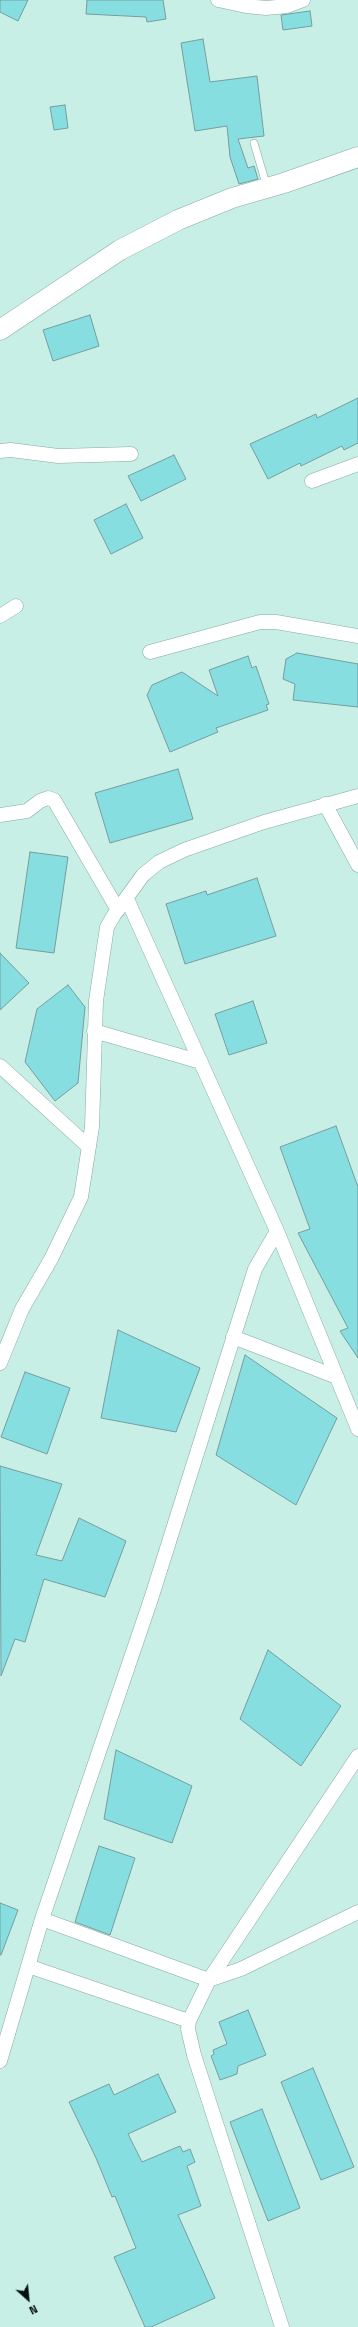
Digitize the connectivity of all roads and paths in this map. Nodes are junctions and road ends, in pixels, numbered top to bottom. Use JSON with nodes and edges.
{"nodes":[{"id":1,"x":218,"y":0,"type":"edge"},
{"id":2,"x":303,"y":0,"type":"edge"},
{"id":3,"x":254,"y":143,"type":"dead end"},
{"id":4,"x":358,"y":157,"type":"edge"},
{"id":5,"x":267,"y":188,"type":"junction"},
{"id":6,"x":0,"y":330,"type":"edge"},
{"id":7,"x":0,"y":451,"type":"edge"},
{"id":8,"x":131,"y":454,"type":"dead end"},
{"id":9,"x":358,"y":464,"type":"edge"},
{"id":10,"x":312,"y":481,"type":"dead end"},
{"id":11,"x":16,"y":606,"type":"dead end"},
{"id":12,"x":0,"y":616,"type":"edge"},
{"id":13,"x":358,"y":636,"type":"edge"},
{"id":14,"x":150,"y":652,"type":"dead end"},
{"id":15,"x":358,"y":796,"type":"edge"},
{"id":16,"x":325,"y":804,"type":"junction"},
{"id":17,"x":0,"y":815,"type":"edge"},
{"id":18,"x":358,"y":865,"type":"edge"},
{"id":19,"x":122,"y":904,"type":"junction"},
{"id":20,"x":94,"y":1031,"type":"junction"},
{"id":21,"x":201,"y":1062,"type":"junction"},
{"id":22,"x":0,"y":1066,"type":"edge"},
{"id":23,"x":90,"y":1147,"type":"junction"},
{"id":24,"x":277,"y":1231,"type":"junction"},
{"id":25,"x":234,"y":1337,"type":"junction"},
{"id":26,"x":0,"y":1362,"type":"edge"},
{"id":27,"x":337,"y":1377,"type":"junction"},
{"id":28,"x":358,"y":1429,"type":"edge"},
{"id":29,"x":358,"y":1756,"type":"edge"},
{"id":30,"x":358,"y":1912,"type":"edge"},
{"id":31,"x":42,"y":1920,"type":"junction"},
{"id":32,"x":28,"y":1966,"type":"junction"},
{"id":33,"x":209,"y":1980,"type":"junction"},
{"id":34,"x":189,"y":2020,"type":"junction"},
{"id":35,"x":0,"y":2061,"type":"edge"},
{"id":36,"x":282,"y":2327,"type":"edge"}],
"edges":[{"from":1,"to":2,"type":"street"},
{"from":3,"to":5,"type":"lane"},
{"from":4,"to":5,"type":"street"},
{"from":5,"to":6,"type":"street"},
{"from":7,"to":8,"type":"street"},
{"from":9,"to":10,"type":"street"},
{"from":11,"to":12,"type":"street"},
{"from":13,"to":14,"type":"street"},
{"from":15,"to":16,"type":"street"},
{"from":16,"to":18,"type":"street"},
{"from":16,"to":19,"type":"street"},
{"from":17,"to":19,"type":"street"},
{"from":19,"to":20,"type":"street"},
{"from":19,"to":21,"type":"street"},
{"from":20,"to":21,"type":"street"},
{"from":20,"to":23,"type":"street"},
{"from":21,"to":24,"type":"street"},
{"from":22,"to":23,"type":"street"},
{"from":23,"to":26,"type":"street"},
{"from":24,"to":25,"type":"street"},
{"from":24,"to":27,"type":"street"},
{"from":25,"to":27,"type":"street"},
{"from":25,"to":31,"type":"street"},
{"from":27,"to":28,"type":"street"},
{"from":29,"to":33,"type":"street"},
{"from":30,"to":33,"type":"street"},
{"from":31,"to":32,"type":"street"},
{"from":31,"to":33,"type":"street"},
{"from":32,"to":34,"type":"street"},
{"from":32,"to":35,"type":"street"},
{"from":33,"to":34,"type":"street"},
{"from":34,"to":36,"type":"street"}]}
